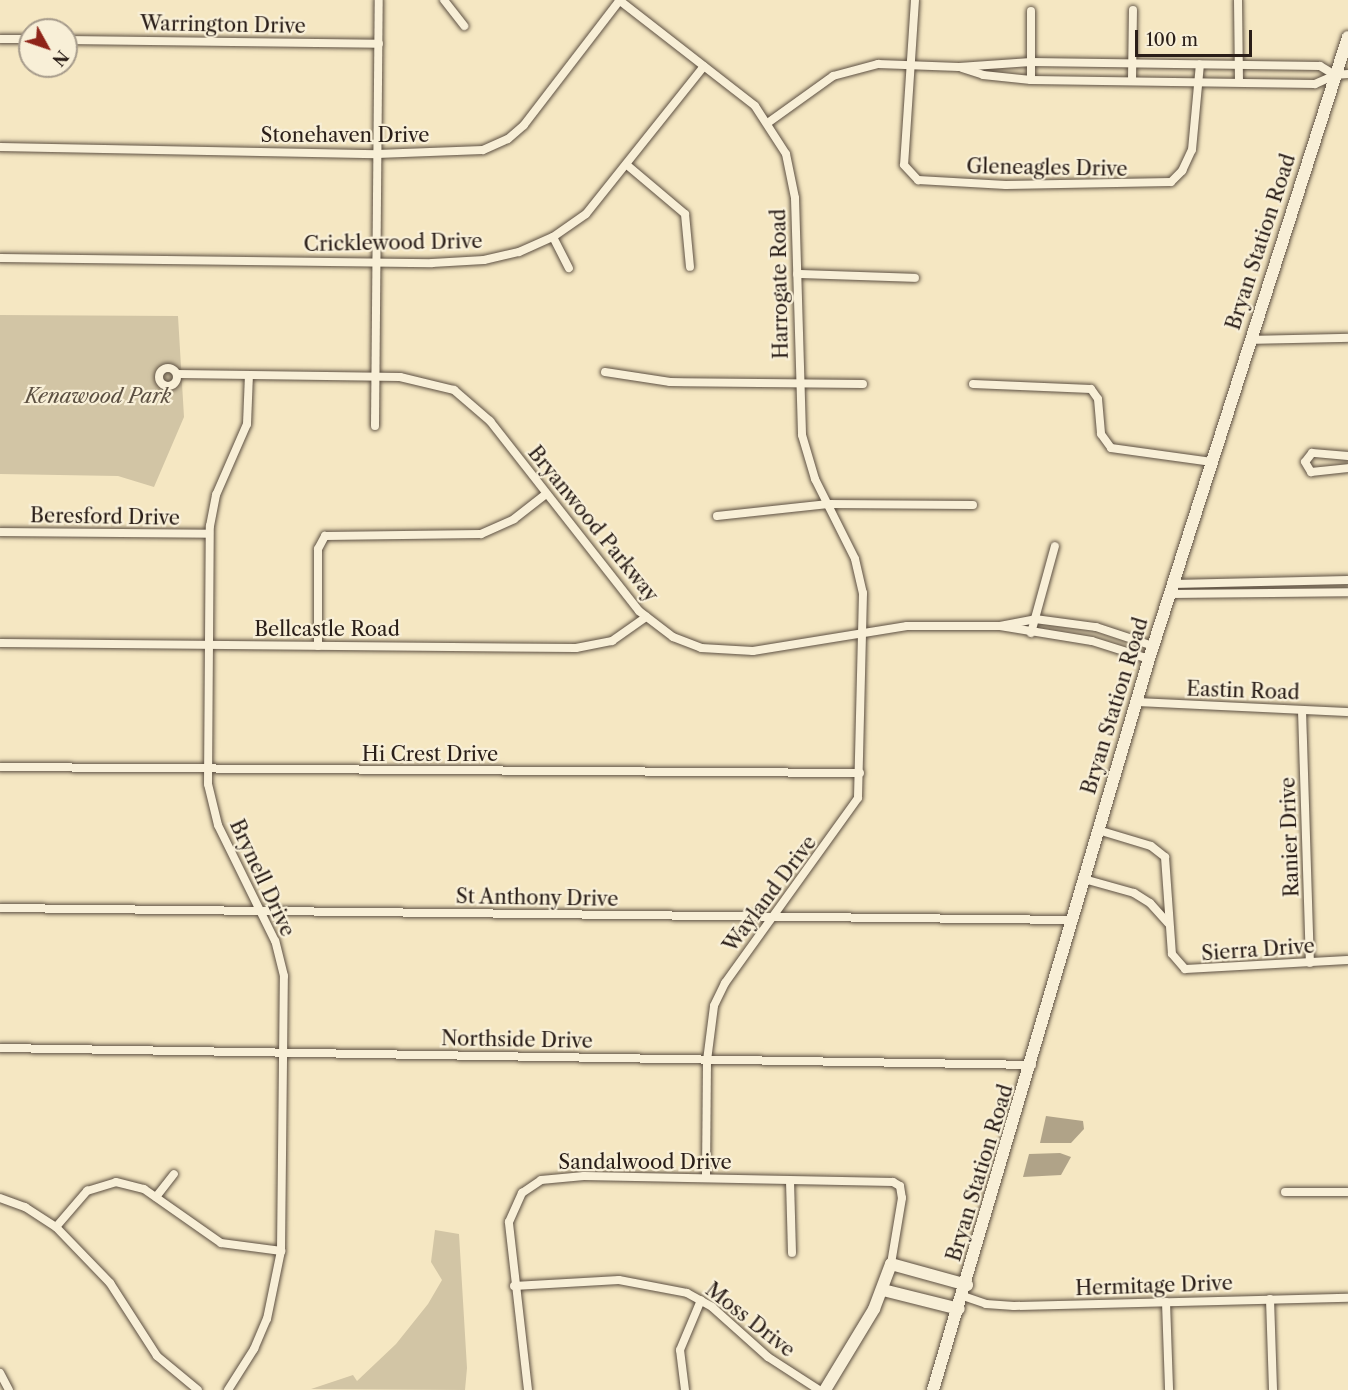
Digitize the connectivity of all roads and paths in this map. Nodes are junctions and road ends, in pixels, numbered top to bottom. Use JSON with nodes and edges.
{"nodes":[{"id":1,"x":380,"y":0,"type":"edge"},
{"id":2,"x":444,"y":0,"type":"edge"},
{"id":3,"x":619,"y":0,"type":"edge"},
{"id":4,"x":915,"y":0,"type":"edge"},
{"id":5,"x":1238,"y":0,"type":"edge"},
{"id":6,"x":1133,"y":10,"type":"dead end"},
{"id":7,"x":1031,"y":11,"type":"dead end"},
{"id":8,"x":464,"y":26,"type":"dead end"},
{"id":9,"x":1348,"y":37,"type":"edge"},
{"id":10,"x":0,"y":39,"type":"edge"},
{"id":11,"x":18,"y":39,"type":"edge"},
{"id":12,"x":78,"y":40,"type":"edge"},
{"id":13,"x":379,"y":44,"type":"junction"},
{"id":14,"x":1031,"y":62,"type":"junction"},
{"id":15,"x":1132,"y":63,"type":"junction"},
{"id":16,"x":1200,"y":64,"type":"junction"},
{"id":17,"x":911,"y":65,"type":"junction"},
{"id":18,"x":1239,"y":65,"type":"junction"},
{"id":19,"x":704,"y":66,"type":"junction"},
{"id":20,"x":958,"y":67,"type":"junction"},
{"id":21,"x":1348,"y":74,"type":"edge"},
{"id":22,"x":1335,"y":75,"type":"junction"},
{"id":23,"x":1031,"y":80,"type":"junction"},
{"id":24,"x":1132,"y":80,"type":"junction"},
{"id":25,"x":1199,"y":82,"type":"junction"},
{"id":26,"x":1239,"y":82,"type":"junction"},
{"id":27,"x":769,"y":122,"type":"junction"},
{"id":28,"x":0,"y":147,"type":"edge"},
{"id":29,"x":377,"y":154,"type":"junction"},
{"id":30,"x":627,"y":165,"type":"junction"},
{"id":31,"x":553,"y":237,"type":"junction"},
{"id":32,"x":0,"y":258,"type":"edge"},
{"id":33,"x":377,"y":261,"type":"junction"},
{"id":34,"x":690,"y":267,"type":"dead end"},
{"id":35,"x":569,"y":268,"type":"dead end"},
{"id":36,"x":797,"y":274,"type":"junction"},
{"id":37,"x":915,"y":278,"type":"dead end"},
{"id":38,"x":1348,"y":338,"type":"edge"},
{"id":39,"x":1250,"y":340,"type":"junction"},
{"id":40,"x":605,"y":372,"type":"dead end"},
{"id":41,"x":177,"y":374,"type":"dead end"},
{"id":42,"x":249,"y":375,"type":"junction"},
{"id":43,"x":376,"y":376,"type":"junction"},
{"id":44,"x":798,"y":383,"type":"junction"},
{"id":45,"x":862,"y":384,"type":"dead end"},
{"id":46,"x":973,"y":384,"type":"dead end"},
{"id":47,"x":375,"y":426,"type":"dead end"},
{"id":48,"x":1348,"y":456,"type":"edge"},
{"id":49,"x":1212,"y":462,"type":"junction"},
{"id":50,"x":1348,"y":468,"type":"edge"},
{"id":51,"x":546,"y":494,"type":"junction"},
{"id":52,"x":828,"y":504,"type":"junction"},
{"id":53,"x":973,"y":505,"type":"dead end"},
{"id":54,"x":717,"y":516,"type":"dead end"},
{"id":55,"x":0,"y":532,"type":"edge"},
{"id":56,"x":209,"y":534,"type":"junction"},
{"id":57,"x":1055,"y":546,"type":"dead end"},
{"id":58,"x":1348,"y":580,"type":"edge"},
{"id":59,"x":1171,"y":589,"type":"junction"},
{"id":60,"x":1348,"y":592,"type":"edge"},
{"id":61,"x":646,"y":617,"type":"junction"},
{"id":62,"x":1035,"y":619,"type":"junction"},
{"id":63,"x":1000,"y":626,"type":"junction"},
{"id":64,"x":863,"y":632,"type":"junction"},
{"id":65,"x":1031,"y":633,"type":"junction"},
{"id":66,"x":0,"y":643,"type":"edge"},
{"id":67,"x":209,"y":645,"type":"junction"},
{"id":68,"x":318,"y":646,"type":"junction"},
{"id":69,"x":1153,"y":646,"type":"junction"},
{"id":70,"x":1149,"y":660,"type":"junction"},
{"id":71,"x":1136,"y":702,"type":"junction"},
{"id":72,"x":1302,"y":710,"type":"junction"},
{"id":73,"x":1348,"y":712,"type":"edge"},
{"id":74,"x":0,"y":767,"type":"edge"},
{"id":75,"x":208,"y":768,"type":"junction"},
{"id":76,"x":860,"y":773,"type":"junction"},
{"id":77,"x":1098,"y":830,"type":"junction"},
{"id":78,"x":1084,"y":879,"type":"junction"},
{"id":79,"x":0,"y":908,"type":"edge"},
{"id":80,"x":260,"y":911,"type":"junction"},
{"id":81,"x":773,"y":918,"type":"junction"},
{"id":82,"x":1073,"y":920,"type":"junction"},
{"id":83,"x":1169,"y":924,"type":"junction"},
{"id":84,"x":1348,"y":960,"type":"edge"},
{"id":85,"x":1310,"y":963,"type":"junction"},
{"id":86,"x":0,"y":1048,"type":"edge"},
{"id":87,"x":285,"y":1052,"type":"junction"},
{"id":88,"x":707,"y":1061,"type":"junction"},
{"id":89,"x":1032,"y":1065,"type":"junction"},
{"id":90,"x":174,"y":1174,"type":"dead end"},
{"id":91,"x":706,"y":1178,"type":"junction"},
{"id":92,"x":790,"y":1181,"type":"junction"},
{"id":93,"x":1285,"y":1192,"type":"dead end"},
{"id":94,"x":1348,"y":1192,"type":"edge"},
{"id":95,"x":156,"y":1197,"type":"junction"},
{"id":96,"x":0,"y":1198,"type":"edge"},
{"id":97,"x":56,"y":1227,"type":"junction"},
{"id":98,"x":281,"y":1251,"type":"junction"},
{"id":99,"x":792,"y":1252,"type":"dead end"},
{"id":100,"x":891,"y":1264,"type":"junction"},
{"id":101,"x":514,"y":1286,"type":"junction"},
{"id":102,"x":883,"y":1290,"type":"junction"},
{"id":103,"x":965,"y":1291,"type":"junction"},
{"id":104,"x":1348,"y":1298,"type":"edge"},
{"id":105,"x":1270,"y":1299,"type":"junction"},
{"id":106,"x":701,"y":1300,"type":"junction"},
{"id":107,"x":1166,"y":1302,"type":"junction"},
{"id":108,"x":960,"y":1309,"type":"junction"},
{"id":109,"x":0,"y":1373,"type":"edge"},
{"id":110,"x":9,"y":1390,"type":"edge"},
{"id":111,"x":198,"y":1390,"type":"edge"},
{"id":112,"x":228,"y":1390,"type":"edge"},
{"id":113,"x":528,"y":1390,"type":"edge"},
{"id":114,"x":685,"y":1390,"type":"edge"},
{"id":115,"x":819,"y":1390,"type":"edge"},
{"id":116,"x":825,"y":1390,"type":"edge"},
{"id":117,"x":933,"y":1390,"type":"edge"},
{"id":118,"x":1169,"y":1390,"type":"edge"},
{"id":119,"x":1273,"y":1390,"type":"edge"}],
"edges":[{"from":1,"to":13,"type":"street"},
{"from":2,"to":8,"type":"street"},
{"from":3,"to":19,"type":"street","name":"Harrogate Road"},
{"from":3,"to":29,"type":"street","name":"Stonehaven Drive"},
{"from":4,"to":17,"type":"street"},
{"from":5,"to":18,"type":"street"},
{"from":6,"to":15,"type":"street"},
{"from":7,"to":14,"type":"street"},
{"from":9,"to":22,"type":"main road","name":"Bryan Station Road"},
{"from":10,"to":11,"type":"street"},
{"from":12,"to":13,"type":"street","name":"Warrington Drive"},
{"from":13,"to":29,"type":"street"},
{"from":14,"to":15,"type":"street"},
{"from":14,"to":20,"type":"street"},
{"from":14,"to":23,"type":"street"},
{"from":15,"to":16,"type":"street"},
{"from":15,"to":24,"type":"street"},
{"from":16,"to":18,"type":"street"},
{"from":16,"to":25,"type":"street","name":"Gleneagles Drive"},
{"from":17,"to":20,"type":"street"},
{"from":17,"to":25,"type":"street","name":"Gleneagles Drive"},
{"from":17,"to":27,"type":"street"},
{"from":18,"to":22,"type":"street"},
{"from":18,"to":26,"type":"street"},
{"from":19,"to":27,"type":"street","name":"Harrogate Road"},
{"from":19,"to":30,"type":"street","name":"Cricklewood Drive"},
{"from":20,"to":23,"type":"street"},
{"from":21,"to":22,"type":"street"},
{"from":22,"to":26,"type":"street"},
{"from":22,"to":39,"type":"main road","name":"Bryan Station Road"},
{"from":23,"to":24,"type":"street"},
{"from":24,"to":25,"type":"street"},
{"from":25,"to":26,"type":"street"},
{"from":27,"to":36,"type":"street","name":"Harrogate Road"},
{"from":28,"to":29,"type":"street","name":"Stonehaven Drive"},
{"from":29,"to":33,"type":"street"},
{"from":30,"to":31,"type":"street","name":"Cricklewood Drive"},
{"from":30,"to":34,"type":"street"},
{"from":31,"to":33,"type":"street","name":"Cricklewood Drive"},
{"from":31,"to":35,"type":"street"},
{"from":32,"to":33,"type":"street","name":"Cricklewood Drive"},
{"from":33,"to":43,"type":"street"},
{"from":36,"to":37,"type":"street"},
{"from":36,"to":44,"type":"street","name":"Harrogate Road"},
{"from":38,"to":39,"type":"street"},
{"from":39,"to":49,"type":"main road","name":"Bryan Station Road"},
{"from":40,"to":44,"type":"street"},
{"from":41,"to":42,"type":"street","name":"Bryanwood Parkway"},
{"from":42,"to":43,"type":"street","name":"Bryanwood Parkway"},
{"from":42,"to":56,"type":"street","name":"Brynell Drive"},
{"from":43,"to":47,"type":"street"},
{"from":43,"to":51,"type":"street","name":"Bryanwood Parkway"},
{"from":44,"to":45,"type":"street"},
{"from":44,"to":52,"type":"street","name":"Harrogate Road"},
{"from":46,"to":49,"type":"street"},
{"from":48,"to":50,"type":"street"},
{"from":49,"to":59,"type":"main road","name":"Bryan Station Road"},
{"from":51,"to":61,"type":"street","name":"Bryanwood Parkway"},
{"from":51,"to":68,"type":"street"},
{"from":52,"to":53,"type":"street"},
{"from":52,"to":54,"type":"street"},
{"from":52,"to":64,"type":"street","name":"Harrogate Road"},
{"from":55,"to":56,"type":"street","name":"Beresford Drive"},
{"from":56,"to":67,"type":"street","name":"Brynell Drive"},
{"from":57,"to":62,"type":"street"},
{"from":58,"to":59,"type":"street"},
{"from":59,"to":60,"type":"street"},
{"from":59,"to":69,"type":"main road","name":"Bryan Station Road"},
{"from":61,"to":64,"type":"street","name":"Bryanwood Parkway"},
{"from":61,"to":68,"type":"street","name":"Bellcastle Road"},
{"from":62,"to":63,"type":"street","name":"Bryanwood Parkway"},
{"from":62,"to":65,"type":"street"},
{"from":62,"to":69,"type":"street","name":"Bryanwood Parkway"},
{"from":63,"to":64,"type":"street","name":"Bryanwood Parkway"},
{"from":63,"to":65,"type":"street","name":"Bryanwood Parkway"},
{"from":64,"to":76,"type":"street","name":"Wayland Drive"},
{"from":65,"to":70,"type":"street","name":"Bryanwood Parkway"},
{"from":66,"to":67,"type":"street","name":"Bellcastle Road"},
{"from":67,"to":68,"type":"street","name":"Bellcastle Road"},
{"from":67,"to":75,"type":"street","name":"Brynell Drive"},
{"from":69,"to":70,"type":"main road","name":"Bryan Station Road"},
{"from":70,"to":71,"type":"main road","name":"Bryan Station Road"},
{"from":71,"to":72,"type":"street","name":"Eastin Road"},
{"from":71,"to":77,"type":"main road","name":"Bryan Station Road"},
{"from":72,"to":73,"type":"street","name":"Eastin Road"},
{"from":72,"to":85,"type":"street","name":"Ranier Drive"},
{"from":74,"to":75,"type":"street","name":"Hi Crest Drive"},
{"from":75,"to":76,"type":"street","name":"Hi Crest Drive"},
{"from":75,"to":80,"type":"street","name":"Brynell Drive"},
{"from":76,"to":81,"type":"street","name":"Wayland Drive"},
{"from":77,"to":78,"type":"main road","name":"Bryan Station Road"},
{"from":77,"to":83,"type":"street","name":"Sierra Drive"},
{"from":78,"to":82,"type":"main road","name":"Bryan Station Road"},
{"from":78,"to":83,"type":"street"},
{"from":79,"to":80,"type":"street","name":"St Anthony Drive"},
{"from":80,"to":81,"type":"street","name":"St Anthony Drive"},
{"from":80,"to":87,"type":"street","name":"Brynell Drive"},
{"from":81,"to":82,"type":"street","name":"St Anthony Drive"},
{"from":81,"to":88,"type":"street","name":"Wayland Drive"},
{"from":82,"to":89,"type":"main road","name":"Bryan Station Road"},
{"from":83,"to":85,"type":"street","name":"Sierra Drive"},
{"from":84,"to":85,"type":"street","name":"Sierra Drive"},
{"from":86,"to":87,"type":"street","name":"Northside Drive"},
{"from":87,"to":88,"type":"street","name":"Northside Drive"},
{"from":87,"to":98,"type":"street","name":"Brynell Drive"},
{"from":88,"to":89,"type":"street","name":"Northside Drive"},
{"from":88,"to":91,"type":"street","name":"Wayland Drive"},
{"from":89,"to":103,"type":"main road","name":"Bryan Station Road"},
{"from":90,"to":95,"type":"street"},
{"from":91,"to":92,"type":"street","name":"Sandalwood Drive"},
{"from":91,"to":101,"type":"street","name":"Sandalwood Drive"},
{"from":92,"to":99,"type":"street"},
{"from":92,"to":100,"type":"street","name":"Sandalwood Drive"},
{"from":93,"to":94,"type":"street"},
{"from":95,"to":97,"type":"street"},
{"from":95,"to":98,"type":"street"},
{"from":96,"to":97,"type":"street"},
{"from":97,"to":111,"type":"street"},
{"from":98,"to":112,"type":"street","name":"Brynell Drive"},
{"from":100,"to":102,"type":"main road"},
{"from":100,"to":103,"type":"main road"},
{"from":101,"to":106,"type":"street","name":"Moss Drive"},
{"from":101,"to":113,"type":"street","name":"Sandalwood Drive"},
{"from":102,"to":108,"type":"main road"},
{"from":102,"to":116,"type":"main road"},
{"from":103,"to":107,"type":"street","name":"Hermitage Drive"},
{"from":103,"to":108,"type":"main road","name":"Bryan Station Road"},
{"from":104,"to":105,"type":"street","name":"Hermitage Drive"},
{"from":105,"to":107,"type":"street","name":"Hermitage Drive"},
{"from":105,"to":119,"type":"street"},
{"from":106,"to":114,"type":"street"},
{"from":106,"to":115,"type":"street","name":"Moss Drive"},
{"from":107,"to":118,"type":"street"},
{"from":108,"to":117,"type":"main road","name":"Bryan Station Road"},
{"from":109,"to":110,"type":"street"}]}
